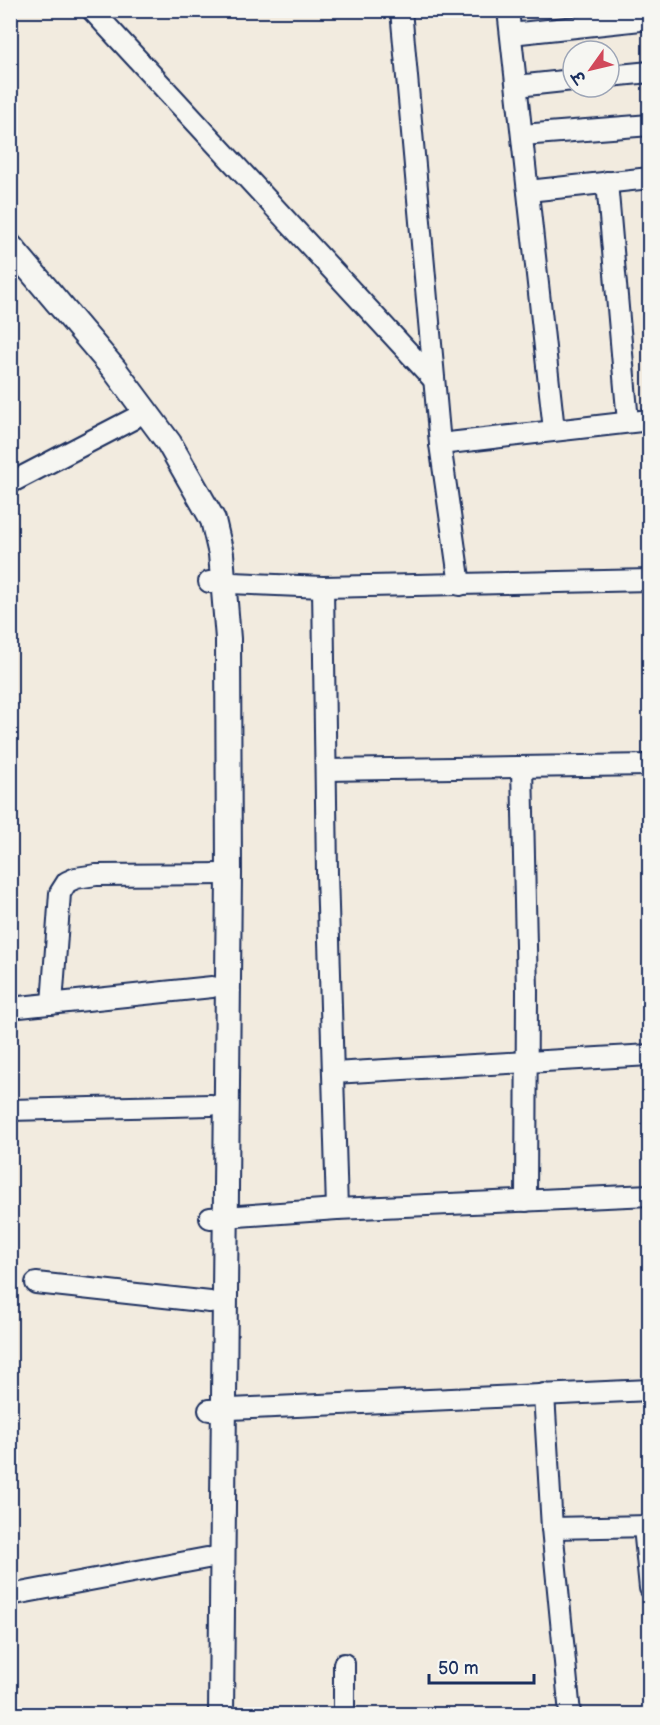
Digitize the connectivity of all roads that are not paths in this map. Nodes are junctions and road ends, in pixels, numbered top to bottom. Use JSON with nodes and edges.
{"nodes":[{"id":1,"x":92,"y":10,"type":"edge"},
{"id":2,"x":400,"y":10,"type":"edge"},
{"id":3,"x":508,"y":10,"type":"edge"},
{"id":4,"x":650,"y":19,"type":"edge"},
{"id":5,"x":511,"y":34,"type":"junction"},
{"id":6,"x":650,"y":72,"type":"edge"},
{"id":7,"x":621,"y":75,"type":"edge"},
{"id":8,"x":561,"y":81,"type":"edge"},
{"id":9,"x":517,"y":86,"type":"junction"},
{"id":10,"x":650,"y":125,"type":"edge"},
{"id":11,"x":522,"y":135,"type":"junction"},
{"id":12,"x":650,"y":178,"type":"edge"},
{"id":13,"x":607,"y":182,"type":"junction"},
{"id":14,"x":528,"y":191,"type":"junction"},
{"id":15,"x":10,"y":246,"type":"edge"},
{"id":16,"x":10,"y":271,"type":"edge"},
{"id":17,"x":434,"y":380,"type":"junction"},
{"id":18,"x":133,"y":419,"type":"junction"},
{"id":19,"x":650,"y":420,"type":"edge"},
{"id":20,"x":628,"y":422,"type":"junction"},
{"id":21,"x":554,"y":430,"type":"junction"},
{"id":22,"x":440,"y":444,"type":"junction"},
{"id":23,"x":10,"y":483,"type":"edge"},
{"id":24,"x":650,"y":580,"type":"edge"},
{"id":25,"x":217,"y":582,"type":"junction"},
{"id":26,"x":460,"y":585,"type":"junction"},
{"id":27,"x":324,"y":586,"type":"junction"},
{"id":28,"x":650,"y":765,"type":"edge"},
{"id":29,"x":522,"y":767,"type":"junction"},
{"id":30,"x":326,"y":770,"type":"junction"},
{"id":31,"x":221,"y":874,"type":"junction"},
{"id":32,"x":212,"y":987,"type":"junction"},
{"id":33,"x":52,"y":1004,"type":"junction"},
{"id":34,"x":10,"y":1008,"type":"edge"},
{"id":35,"x":650,"y":1055,"type":"edge"},
{"id":36,"x":527,"y":1062,"type":"junction"},
{"id":37,"x":333,"y":1073,"type":"junction"},
{"id":38,"x":211,"y":1105,"type":"junction"},
{"id":39,"x":10,"y":1110,"type":"edge"},
{"id":40,"x":650,"y":1195,"type":"edge"},
{"id":41,"x":526,"y":1201,"type":"junction"},
{"id":42,"x":337,"y":1209,"type":"junction"},
{"id":43,"x":218,"y":1217,"type":"junction"},
{"id":44,"x":36,"y":1284,"type":"dead end"},
{"id":45,"x":210,"y":1302,"type":"junction"},
{"id":46,"x":650,"y":1389,"type":"edge"},
{"id":47,"x":544,"y":1394,"type":"junction"},
{"id":48,"x":216,"y":1410,"type":"junction"},
{"id":49,"x":647,"y":1526,"type":"edge"},
{"id":50,"x":552,"y":1528,"type":"junction"},
{"id":51,"x":207,"y":1558,"type":"junction"},
{"id":52,"x":650,"y":1588,"type":"edge"},
{"id":53,"x":10,"y":1595,"type":"edge"},
{"id":54,"x":344,"y":1664,"type":"dead end"},
{"id":55,"x":205,"y":1714,"type":"edge"},
{"id":56,"x":221,"y":1714,"type":"edge"},
{"id":57,"x":344,"y":1714,"type":"edge"},
{"id":58,"x":570,"y":1714,"type":"edge"}],
"edges":[{"from":1,"to":17,"type":"street"},
{"from":2,"to":17,"type":"street"},
{"from":3,"to":5,"type":"street"},
{"from":4,"to":5,"type":"street"},
{"from":5,"to":9,"type":"street"},
{"from":6,"to":7,"type":"street"},
{"from":8,"to":9,"type":"street"},
{"from":9,"to":11,"type":"street"},
{"from":10,"to":11,"type":"street"},
{"from":11,"to":14,"type":"street"},
{"from":12,"to":13,"type":"street"},
{"from":13,"to":14,"type":"street"},
{"from":13,"to":20,"type":"street"},
{"from":14,"to":21,"type":"street"},
{"from":15,"to":25,"type":"main road"},
{"from":16,"to":18,"type":"main road"},
{"from":17,"to":22,"type":"street"},
{"from":18,"to":23,"type":"street"},
{"from":18,"to":25,"type":"main road"},
{"from":19,"to":20,"type":"street"},
{"from":20,"to":21,"type":"street"},
{"from":21,"to":22,"type":"street"},
{"from":22,"to":26,"type":"street"},
{"from":24,"to":26,"type":"street"},
{"from":25,"to":27,"type":"street"},
{"from":25,"to":31,"type":"main road"},
{"from":26,"to":27,"type":"street"},
{"from":27,"to":30,"type":"street"},
{"from":28,"to":29,"type":"street"},
{"from":29,"to":30,"type":"street"},
{"from":29,"to":36,"type":"street"},
{"from":30,"to":37,"type":"street"},
{"from":31,"to":32,"type":"main road"},
{"from":31,"to":33,"type":"street"},
{"from":31,"to":43,"type":"main road"},
{"from":32,"to":33,"type":"street"},
{"from":32,"to":38,"type":"main road"},
{"from":33,"to":34,"type":"street"},
{"from":35,"to":36,"type":"street"},
{"from":36,"to":37,"type":"street"},
{"from":36,"to":41,"type":"street"},
{"from":37,"to":42,"type":"street"},
{"from":38,"to":39,"type":"street"},
{"from":38,"to":43,"type":"main road"},
{"from":40,"to":41,"type":"street"},
{"from":41,"to":42,"type":"street"},
{"from":42,"to":43,"type":"street"},
{"from":43,"to":45,"type":"main road"},
{"from":43,"to":48,"type":"main road"},
{"from":44,"to":45,"type":"street"},
{"from":45,"to":48,"type":"main road"},
{"from":46,"to":47,"type":"street"},
{"from":47,"to":48,"type":"street"},
{"from":47,"to":50,"type":"street"},
{"from":48,"to":51,"type":"main road"},
{"from":48,"to":56,"type":"main road"},
{"from":49,"to":50,"type":"street"},
{"from":49,"to":52,"type":"street"},
{"from":50,"to":58,"type":"street"},
{"from":51,"to":53,"type":"street"},
{"from":51,"to":55,"type":"main road"},
{"from":54,"to":57,"type":"street"}]}
